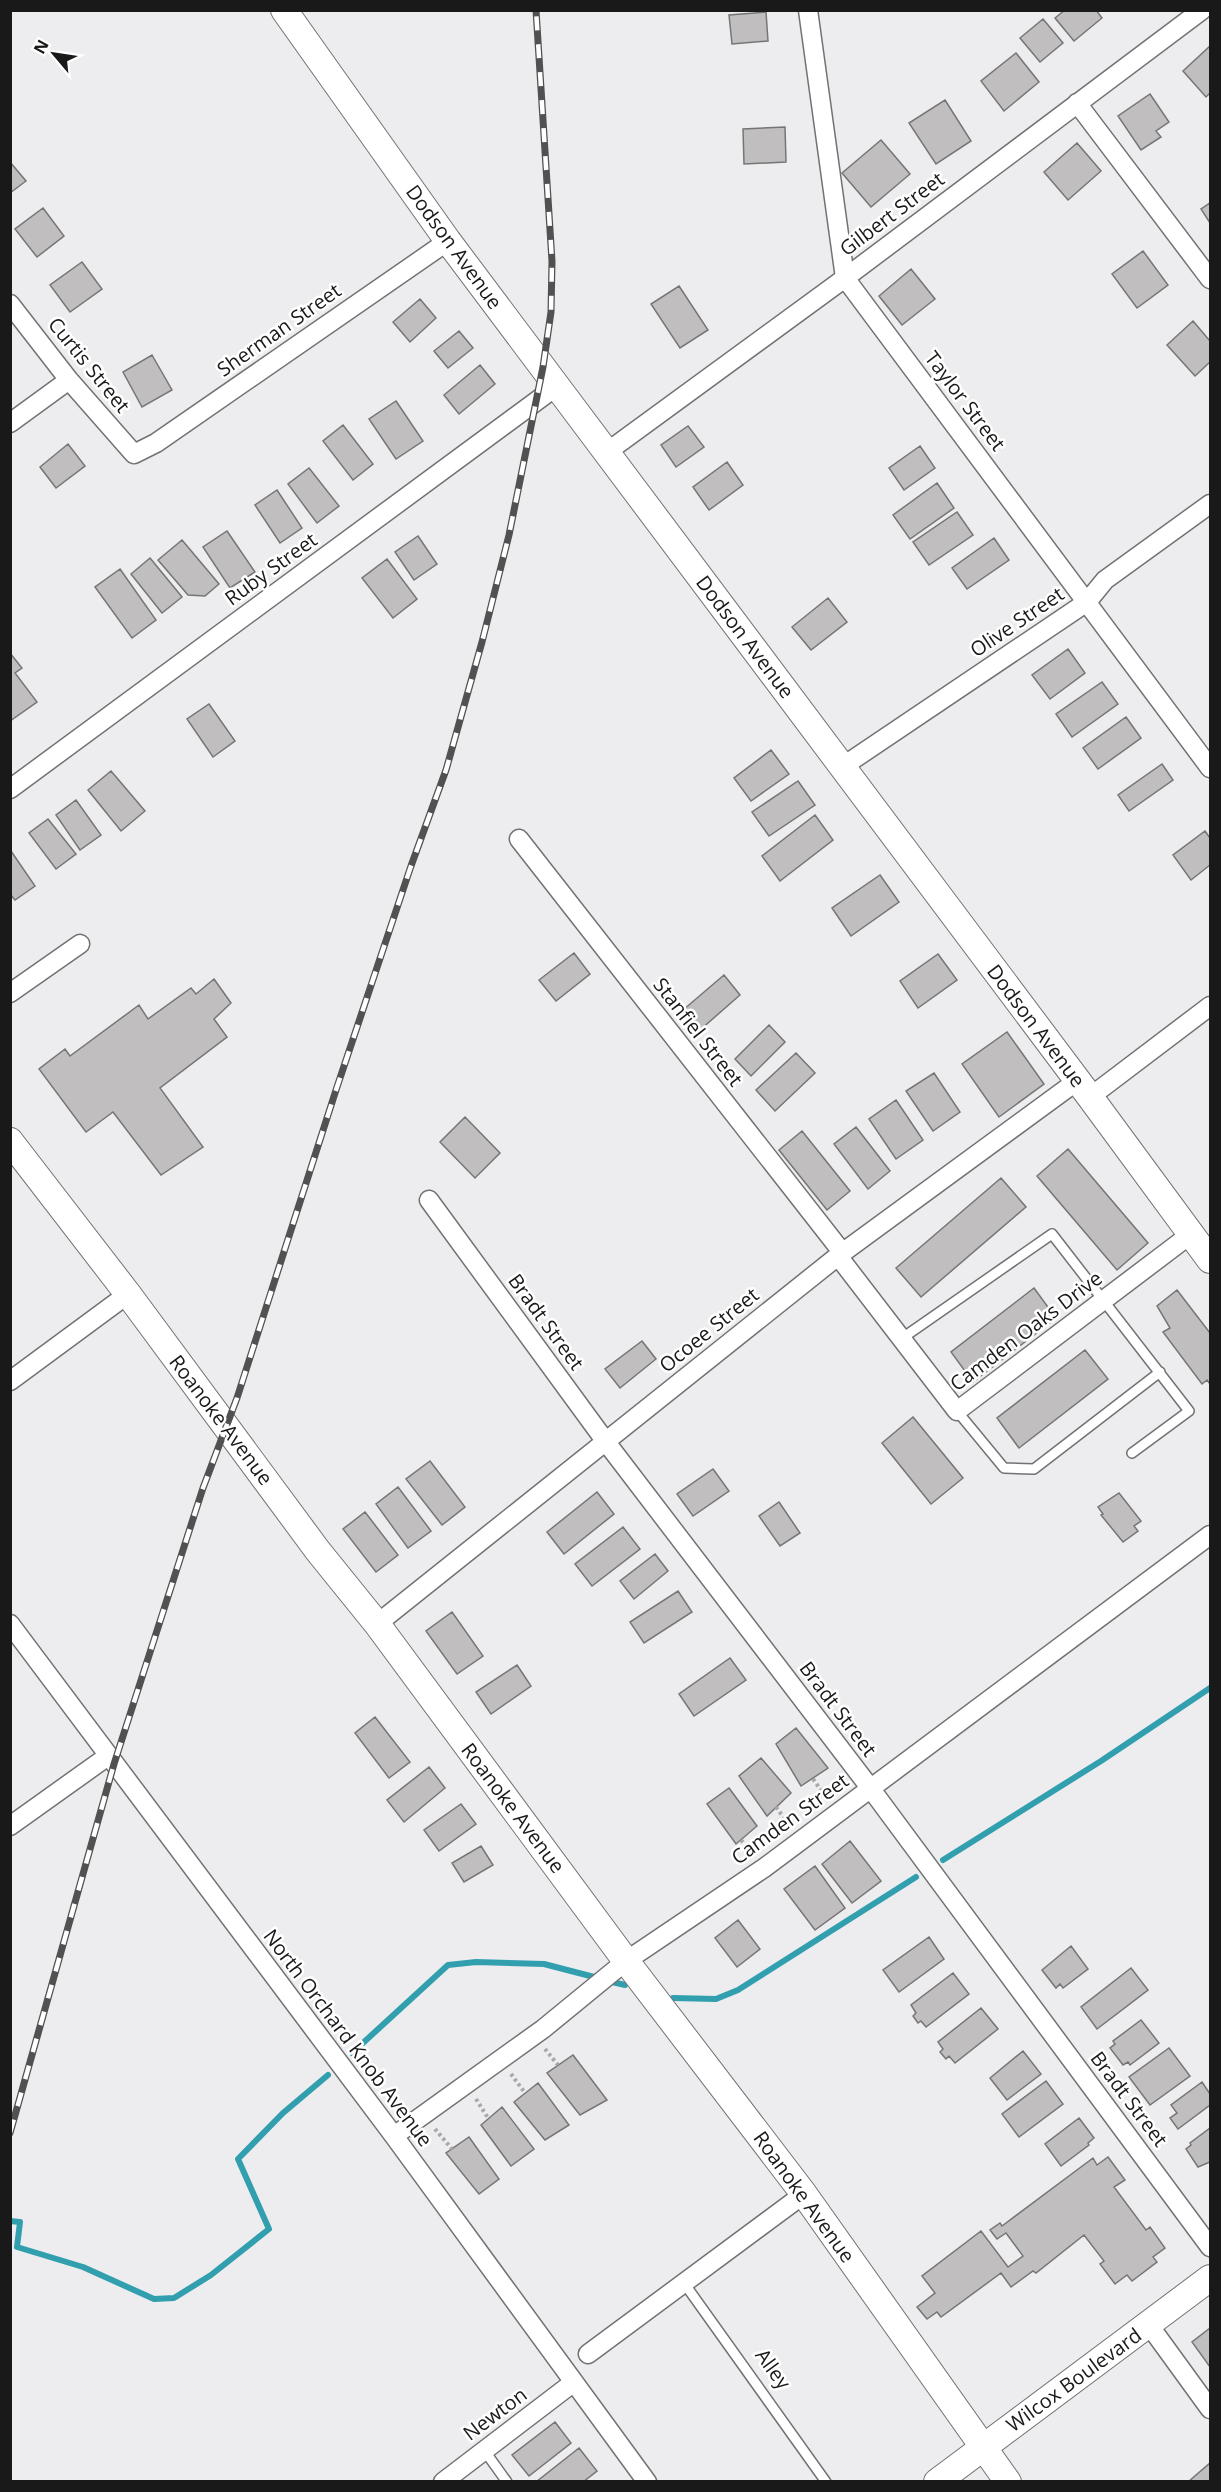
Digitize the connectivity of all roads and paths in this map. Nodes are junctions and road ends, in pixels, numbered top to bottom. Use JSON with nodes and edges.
{"nodes":[{"id":1,"x":284,"y":10,"type":"edge"},
{"id":2,"x":808,"y":10,"type":"edge"},
{"id":3,"x":1202,"y":10,"type":"edge"},
{"id":4,"x":1077,"y":103,"type":"junction"},
{"id":5,"x":448,"y":241,"type":"junction"},
{"id":6,"x":844,"y":278,"type":"junction"},
{"id":7,"x":1210,"y":279,"type":"edge"},
{"id":8,"x":10,"y":304,"type":"edge"},
{"id":9,"x":69,"y":380,"type":"junction"},
{"id":10,"x":557,"y":386,"type":"junction"},
{"id":11,"x":10,"y":423,"type":"edge"},
{"id":12,"x":606,"y":452,"type":"junction"},
{"id":13,"x":134,"y":454,"type":"joint"},
{"id":14,"x":1210,"y":504,"type":"edge"},
{"id":15,"x":1087,"y":602,"type":"junction"},
{"id":16,"x":842,"y":767,"type":"junction"},
{"id":17,"x":1210,"y":768,"type":"edge"},
{"id":18,"x":10,"y":789,"type":"edge"},
{"id":19,"x":519,"y":839,"type":"dead end"},
{"id":20,"x":80,"y":944,"type":"dead end"},
{"id":21,"x":10,"y":993,"type":"edge"},
{"id":22,"x":1210,"y":1006,"type":"edge"},
{"id":23,"x":1084,"y":1089,"type":"junction"},
{"id":24,"x":10,"y":1141,"type":"edge"},
{"id":25,"x":429,"y":1200,"type":"dead end"},
{"id":26,"x":1191,"y":1234,"type":"junction"},
{"id":27,"x":840,"y":1254,"type":"junction"},
{"id":28,"x":1210,"y":1260,"type":"edge"},
{"id":29,"x":128,"y":1294,"type":"junction"},
{"id":30,"x":1104,"y":1300,"type":"junction"},
{"id":31,"x":901,"y":1340,"type":"junction"},
{"id":32,"x":1160,"y":1372,"type":"junction"},
{"id":33,"x":10,"y":1381,"type":"edge"},
{"id":34,"x":957,"y":1411,"type":"junction"},
{"id":35,"x":606,"y":1442,"type":"junction"},
{"id":36,"x":1132,"y":1453,"type":"dead end"},
{"id":37,"x":1210,"y":1535,"type":"edge"},
{"id":38,"x":10,"y":1624,"type":"edge"},
{"id":39,"x":376,"y":1624,"type":"junction"},
{"id":40,"x":108,"y":1756,"type":"junction"},
{"id":41,"x":813,"y":1779,"type":"dead end"},
{"id":42,"x":871,"y":1789,"type":"junction"},
{"id":43,"x":837,"y":1814,"type":"junction"},
{"id":44,"x":10,"y":1826,"type":"edge"},
{"id":45,"x":626,"y":1961,"type":"junction"},
{"id":46,"x":423,"y":2115,"type":"junction"},
{"id":47,"x":394,"y":2136,"type":"junction"},
{"id":48,"x":452,"y":2149,"type":"dead end"},
{"id":49,"x":804,"y":2194,"type":"junction"},
{"id":50,"x":1210,"y":2247,"type":"edge"},
{"id":51,"x":1210,"y":2278,"type":"edge"},
{"id":52,"x":684,"y":2283,"type":"junction"},
{"id":53,"x":1149,"y":2325,"type":"junction"},
{"id":54,"x":588,"y":2354,"type":"dead end"},
{"id":55,"x":574,"y":2382,"type":"junction"},
{"id":56,"x":1210,"y":2409,"type":"edge"},
{"id":57,"x":983,"y":2448,"type":"junction"},
{"id":58,"x":484,"y":2450,"type":"junction"},
{"id":59,"x":443,"y":2481,"type":"edge"},
{"id":60,"x":507,"y":2481,"type":"edge"},
{"id":61,"x":646,"y":2481,"type":"edge"},
{"id":62,"x":826,"y":2481,"type":"edge"},
{"id":63,"x":937,"y":2481,"type":"edge"},
{"id":64,"x":1008,"y":2481,"type":"edge"}],
"edges":[{"from":1,"to":5,"type":"main road","name":"Dodson Avenue"},
{"from":2,"to":6,"type":"street","name":"Taylor Street"},
{"from":3,"to":4,"type":"street","name":"Gilbert Street"},
{"from":4,"to":6,"type":"street","name":"Gilbert Street"},
{"from":4,"to":7,"type":"street"},
{"from":5,"to":10,"type":"main road","name":"Dodson Avenue"},
{"from":5,"to":13,"type":"street","name":"Sherman Street"},
{"from":6,"to":12,"type":"street","name":"Gilbert Street"},
{"from":6,"to":15,"type":"street","name":"Taylor Street"},
{"from":8,"to":9,"type":"street","name":"Curtis Street"},
{"from":9,"to":11,"type":"street"},
{"from":9,"to":13,"type":"street","name":"Curtis Street"},
{"from":10,"to":12,"type":"main road","name":"Dodson Avenue"},
{"from":10,"to":18,"type":"street","name":"Ruby Street"},
{"from":12,"to":16,"type":"main road","name":"Dodson Avenue"},
{"from":14,"to":15,"type":"street","name":"Olive Street"},
{"from":15,"to":16,"type":"street","name":"Olive Street"},
{"from":15,"to":17,"type":"street","name":"Taylor Street"},
{"from":16,"to":23,"type":"main road","name":"Dodson Avenue"},
{"from":19,"to":27,"type":"street","name":"Stanfiel Street"},
{"from":20,"to":21,"type":"street"},
{"from":22,"to":23,"type":"street","name":"Ocoee Street"},
{"from":23,"to":26,"type":"main road","name":"Dodson Avenue"},
{"from":23,"to":27,"type":"street","name":"Ocoee Street"},
{"from":24,"to":29,"type":"main road","name":"Roanoke Avenue"},
{"from":25,"to":35,"type":"street","name":"Bradt Street"},
{"from":26,"to":28,"type":"main road","name":"Dodson Avenue"},
{"from":26,"to":30,"type":"street","name":"Camden Oaks Drive"},
{"from":27,"to":31,"type":"street","name":"Camden Oaks Drive"},
{"from":27,"to":35,"type":"street","name":"Ocoee Street"},
{"from":29,"to":33,"type":"street"},
{"from":29,"to":39,"type":"main road","name":"Roanoke Avenue"},
{"from":30,"to":31,"type":"lane"},
{"from":30,"to":32,"type":"lane"},
{"from":30,"to":34,"type":"street","name":"Camden Oaks Drive"},
{"from":31,"to":34,"type":"street","name":"Camden Oaks Drive"},
{"from":32,"to":34,"type":"lane"},
{"from":32,"to":36,"type":"lane"},
{"from":35,"to":39,"type":"street","name":"Ocoee Street"},
{"from":35,"to":42,"type":"street","name":"Bradt Street"},
{"from":37,"to":42,"type":"street","name":"Camden Street"},
{"from":38,"to":40,"type":"street","name":"North Orchard Knob Avenue"},
{"from":39,"to":45,"type":"main road","name":"Roanoke Avenue"},
{"from":40,"to":44,"type":"street"},
{"from":40,"to":47,"type":"street","name":"North Orchard Knob Avenue"},
{"from":41,"to":43,"type":"path"},
{"from":42,"to":43,"type":"street","name":"Camden Street"},
{"from":42,"to":50,"type":"street","name":"Bradt Street"},
{"from":43,"to":45,"type":"street","name":"Camden Street"},
{"from":45,"to":46,"type":"street","name":"Camden Street"},
{"from":45,"to":49,"type":"main road","name":"Roanoke Avenue"},
{"from":46,"to":47,"type":"street","name":"Camden Street"},
{"from":46,"to":48,"type":"path"},
{"from":47,"to":55,"type":"street","name":"North Orchard Knob Avenue"},
{"from":49,"to":52,"type":"street"},
{"from":49,"to":57,"type":"main road","name":"Roanoke Avenue"},
{"from":51,"to":53,"type":"main road","name":"Wilcox Boulevard"},
{"from":52,"to":54,"type":"street"},
{"from":52,"to":62,"type":"lane","name":"Alley"},
{"from":53,"to":56,"type":"street"},
{"from":53,"to":57,"type":"main road","name":"Wilcox Boulevard"},
{"from":55,"to":58,"type":"street","name":"Newton"},
{"from":55,"to":61,"type":"street","name":"North Orchard Knob Avenue"},
{"from":57,"to":63,"type":"main road","name":"Wilcox Boulevard"},
{"from":57,"to":64,"type":"main road","name":"Roanoke Avenue"},
{"from":58,"to":59,"type":"street","name":"Newton"},
{"from":58,"to":60,"type":"lane"}]}
